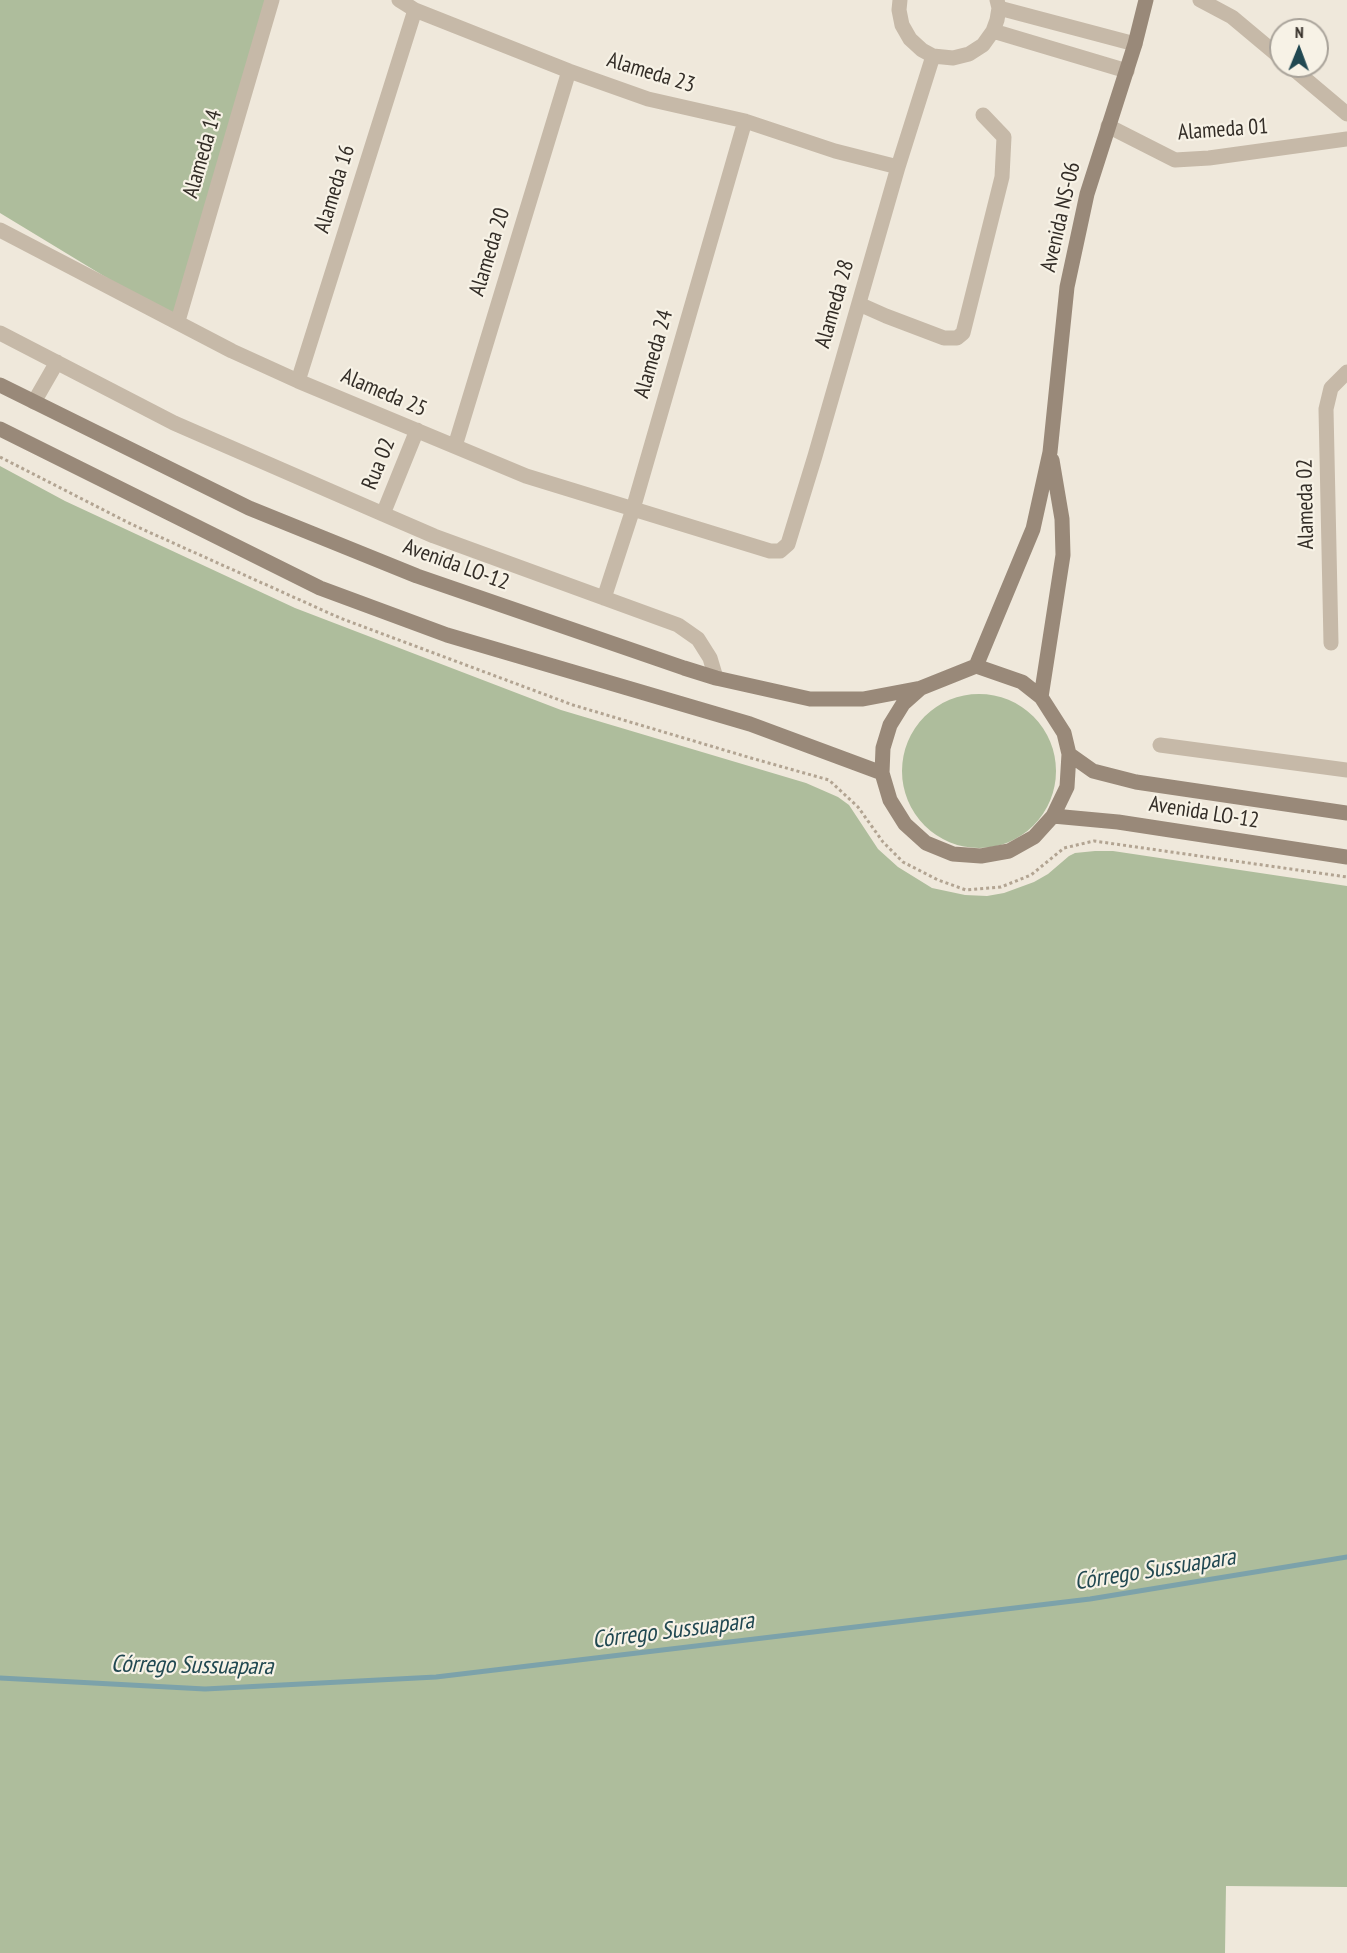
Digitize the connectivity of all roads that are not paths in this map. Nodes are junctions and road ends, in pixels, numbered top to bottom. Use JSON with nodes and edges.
{"nodes":[{"id":1,"x":272,"y":0,"type":"edge"},
{"id":2,"x":399,"y":0,"type":"edge"},
{"id":3,"x":900,"y":0,"type":"edge"},
{"id":4,"x":1146,"y":0,"type":"edge"},
{"id":5,"x":1200,"y":0,"type":"edge"},
{"id":6,"x":998,"y":4,"type":"edge"},
{"id":7,"x":415,"y":10,"type":"junction"},
{"id":8,"x":993,"y":31,"type":"junction"},
{"id":9,"x":1135,"y":44,"type":"junction"},
{"id":10,"x":1269,"y":48,"type":"edge"},
{"id":11,"x":933,"y":56,"type":"junction"},
{"id":12,"x":569,"y":71,"type":"junction"},
{"id":13,"x":1127,"y":71,"type":"junction"},
{"id":14,"x":1304,"y":78,"type":"edge"},
{"id":15,"x":1347,"y":114,"type":"edge"},
{"id":16,"x":983,"y":115,"type":"dead end"},
{"id":17,"x":745,"y":121,"type":"junction"},
{"id":18,"x":1108,"y":126,"type":"junction"},
{"id":19,"x":1347,"y":139,"type":"edge"},
{"id":20,"x":898,"y":167,"type":"junction"},
{"id":21,"x":0,"y":230,"type":"edge"},
{"id":22,"x":859,"y":304,"type":"junction"},
{"id":23,"x":178,"y":321,"type":"junction"},
{"id":24,"x":0,"y":333,"type":"edge"},
{"id":25,"x":57,"y":362,"type":"junction"},
{"id":26,"x":1347,"y":372,"type":"edge"},
{"id":27,"x":298,"y":381,"type":"junction"},
{"id":28,"x":0,"y":385,"type":"edge"},
{"id":29,"x":34,"y":402,"type":"junction"},
{"id":30,"x":0,"y":429,"type":"edge"},
{"id":31,"x":417,"y":430,"type":"junction"},
{"id":32,"x":455,"y":446,"type":"junction"},
{"id":33,"x":1050,"y":452,"type":"junction"},
{"id":34,"x":633,"y":508,"type":"junction"},
{"id":35,"x":383,"y":514,"type":"junction"},
{"id":36,"x":770,"y":551,"type":"joint"},
{"id":37,"x":604,"y":598,"type":"junction"},
{"id":38,"x":1331,"y":643,"type":"dead end"},
{"id":39,"x":976,"y":666,"type":"junction"},
{"id":40,"x":716,"y":678,"type":"junction"},
{"id":41,"x":921,"y":688,"type":"junction"},
{"id":42,"x":1041,"y":697,"type":"junction"},
{"id":43,"x":1160,"y":745,"type":"dead end"},
{"id":44,"x":1069,"y":754,"type":"junction"},
{"id":45,"x":1347,"y":770,"type":"edge"},
{"id":46,"x":882,"y":773,"type":"junction"},
{"id":47,"x":1347,"y":813,"type":"edge"},
{"id":48,"x":1053,"y":816,"type":"junction"},
{"id":49,"x":1347,"y":857,"type":"edge"}],
"edges":[{"from":1,"to":23,"type":"street","name":"Alameda 14"},
{"from":2,"to":7,"type":"street","name":"Alameda 23"},
{"from":3,"to":11,"type":"street"},
{"from":4,"to":9,"type":"street","name":"Avenida NS-06"},
{"from":5,"to":10,"type":"street"},
{"from":6,"to":8,"type":"street"},
{"from":6,"to":9,"type":"street"},
{"from":7,"to":12,"type":"street","name":"Alameda 23"},
{"from":7,"to":27,"type":"street","name":"Alameda 16"},
{"from":8,"to":11,"type":"street"},
{"from":8,"to":13,"type":"street"},
{"from":9,"to":13,"type":"street","name":"Avenida NS-06"},
{"from":11,"to":20,"type":"street","name":"Alameda 28"},
{"from":12,"to":17,"type":"street","name":"Alameda 23"},
{"from":12,"to":32,"type":"street","name":"Alameda 20"},
{"from":13,"to":18,"type":"street","name":"Avenida NS-06"},
{"from":14,"to":15,"type":"street"},
{"from":16,"to":22,"type":"street"},
{"from":17,"to":20,"type":"street","name":"Alameda 23"},
{"from":17,"to":34,"type":"street","name":"Alameda 24"},
{"from":18,"to":19,"type":"street","name":"Alameda 01"},
{"from":18,"to":33,"type":"street","name":"Avenida NS-06"},
{"from":20,"to":22,"type":"street","name":"Alameda 28"},
{"from":21,"to":23,"type":"street","name":"Alameda 25"},
{"from":22,"to":36,"type":"street","name":"Alameda 28"},
{"from":23,"to":27,"type":"street","name":"Alameda 25"},
{"from":24,"to":25,"type":"street"},
{"from":25,"to":29,"type":"street"},
{"from":25,"to":35,"type":"street"},
{"from":26,"to":38,"type":"street","name":"Alameda 02"},
{"from":27,"to":31,"type":"street","name":"Alameda 25"},
{"from":28,"to":29,"type":"street","name":"Avenida LO-12"},
{"from":29,"to":40,"type":"street","name":"Avenida LO-12"},
{"from":30,"to":46,"type":"street"},
{"from":31,"to":32,"type":"street","name":"Alameda 25"},
{"from":31,"to":35,"type":"street","name":"Rua 02"},
{"from":32,"to":34,"type":"street","name":"Alameda 25"},
{"from":33,"to":39,"type":"street","name":"Avenida NS-06"},
{"from":33,"to":42,"type":"street","name":"Avenida NS-06"},
{"from":34,"to":36,"type":"street","name":"Alameda 25"},
{"from":34,"to":37,"type":"street","name":"Alameda 24"},
{"from":35,"to":37,"type":"street"},
{"from":37,"to":40,"type":"street"},
{"from":39,"to":41,"type":"street"},
{"from":39,"to":42,"type":"street"},
{"from":40,"to":41,"type":"street","name":"Avenida LO-12"},
{"from":41,"to":46,"type":"street"},
{"from":42,"to":44,"type":"street"},
{"from":43,"to":45,"type":"street"},
{"from":44,"to":47,"type":"street","name":"Avenida LO-12"},
{"from":44,"to":48,"type":"street"},
{"from":46,"to":48,"type":"street"},
{"from":48,"to":49,"type":"street","name":"Avenida LO-12"}]}
